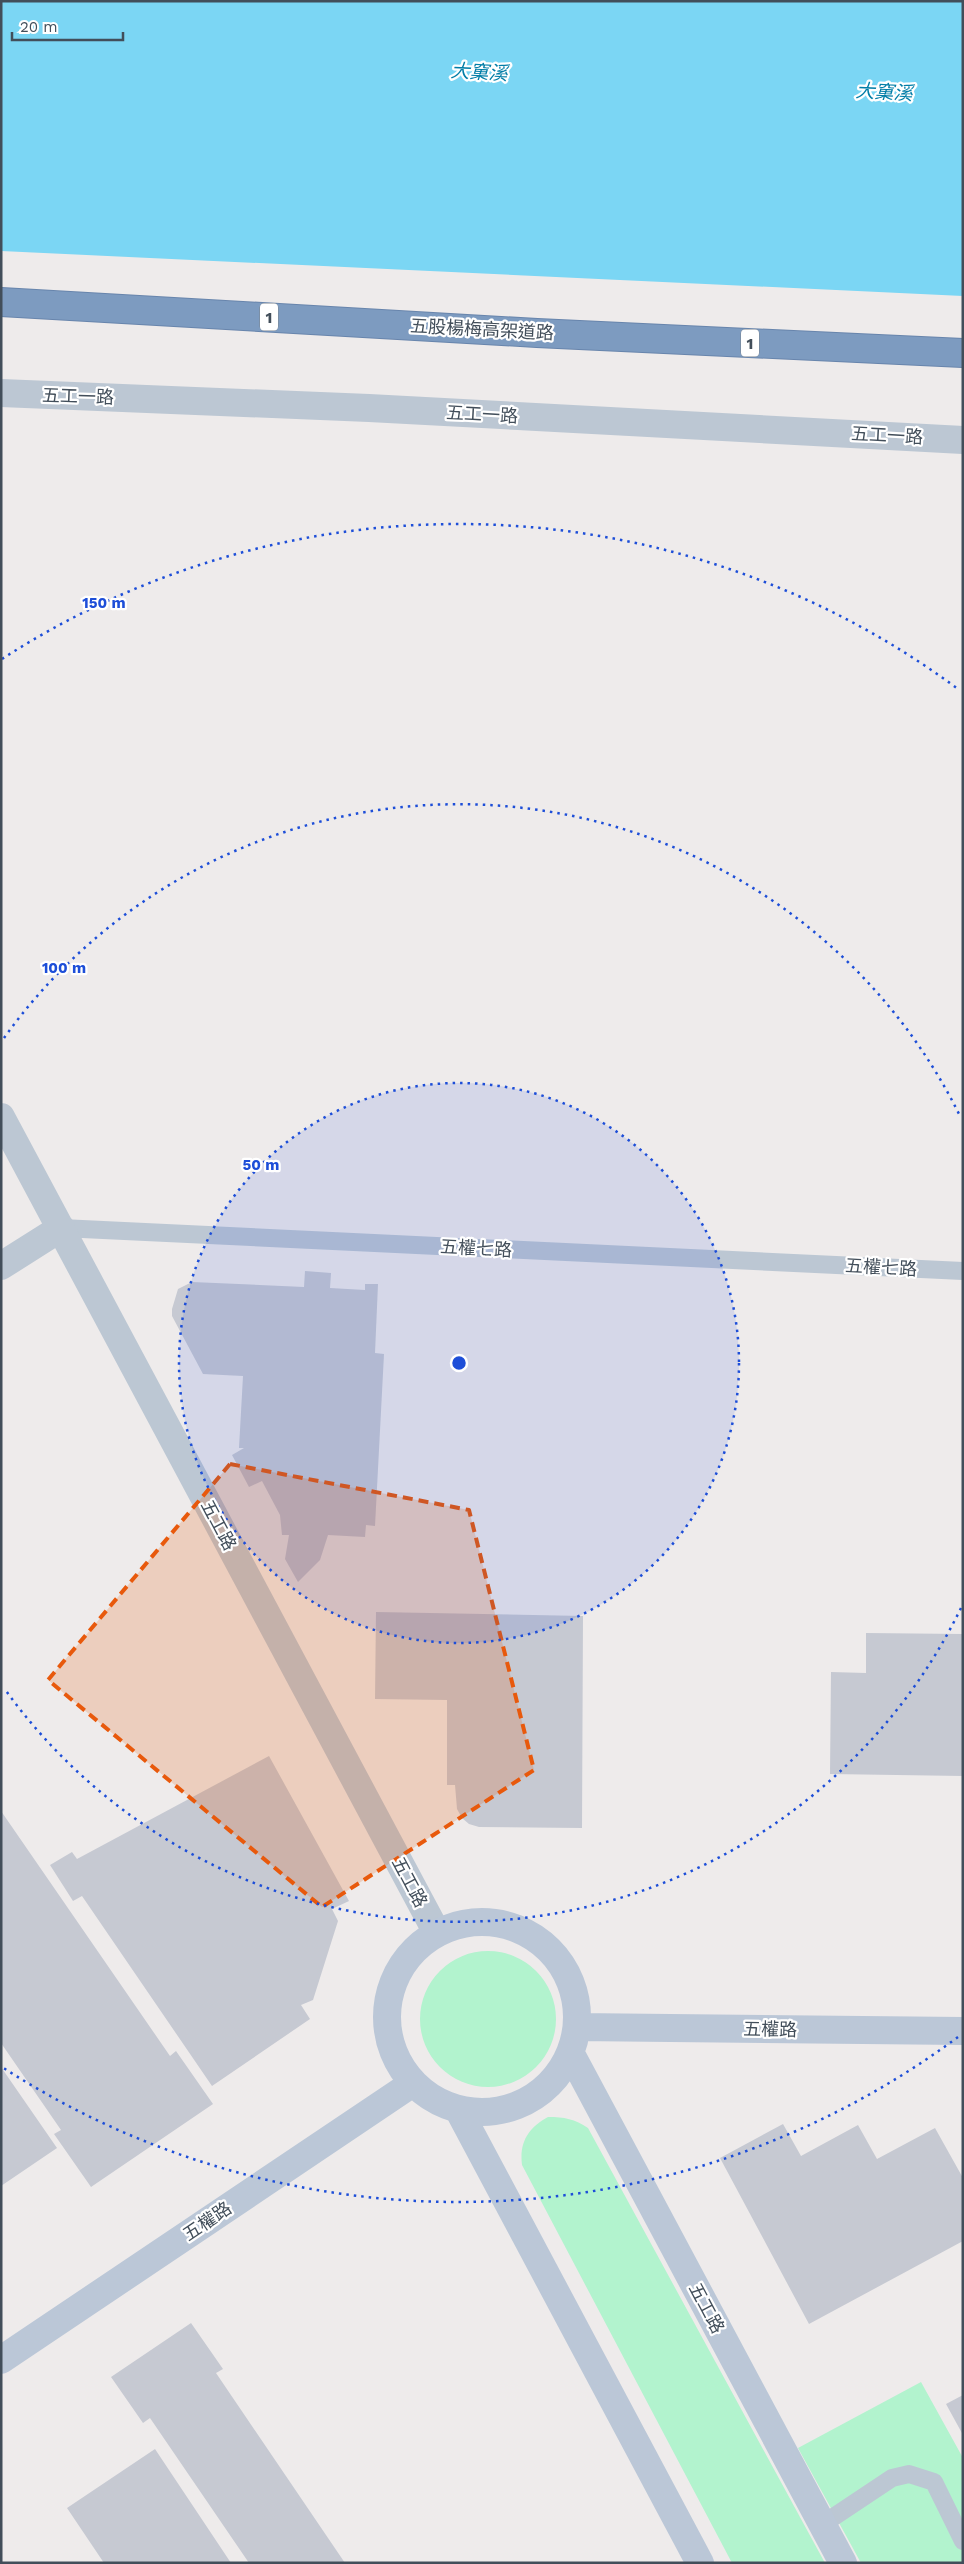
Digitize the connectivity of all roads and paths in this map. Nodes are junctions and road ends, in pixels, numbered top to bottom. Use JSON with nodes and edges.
{"nodes":[{"id":1,"x":1,"y":302,"type":"edge"},
{"id":2,"x":963,"y":353,"type":"edge"},
{"id":3,"x":1,"y":393,"type":"edge"},
{"id":4,"x":963,"y":440,"type":"edge"},
{"id":5,"x":1,"y":1117,"type":"edge"},
{"id":6,"x":61,"y":1228,"type":"junction"},
{"id":7,"x":1,"y":1266,"type":"edge"},
{"id":8,"x":963,"y":1271,"type":"edge"},
{"id":9,"x":437,"y":1933,"type":"junction"},
{"id":10,"x":577,"y":2026,"type":"junction"},
{"id":11,"x":963,"y":2031,"type":"edge"},
{"id":12,"x":571,"y":2054,"type":"junction"},
{"id":13,"x":413,"y":2083,"type":"junction"},
{"id":14,"x":458,"y":2109,"type":"junction"},
{"id":15,"x":1,"y":2360,"type":"edge"},
{"id":16,"x":823,"y":2524,"type":"junction"},
{"id":17,"x":963,"y":2541,"type":"edge"},
{"id":18,"x":700,"y":2563,"type":"edge"},
{"id":19,"x":843,"y":2563,"type":"edge"}],
"edges":[{"from":1,"to":2,"type":"highway","name":"五股楊梅高架道路","number":"1"},
{"from":3,"to":4,"type":"street","name":"五工一路"},
{"from":5,"to":6,"type":"street","name":"五工路"},
{"from":6,"to":7,"type":"street"},
{"from":6,"to":8,"type":"lane","name":"五權七路"},
{"from":6,"to":9,"type":"street","name":"五工路"},
{"from":9,"to":10,"type":"street"},
{"from":9,"to":13,"type":"street"},
{"from":10,"to":11,"type":"street","name":"五權路"},
{"from":10,"to":12,"type":"street"},
{"from":12,"to":14,"type":"street"},
{"from":12,"to":16,"type":"street","name":"五工路"},
{"from":13,"to":14,"type":"street"},
{"from":13,"to":15,"type":"street","name":"五權路"},
{"from":14,"to":18,"type":"street"},
{"from":16,"to":17,"type":"lane"},
{"from":16,"to":19,"type":"street","name":"五工路"}]}
